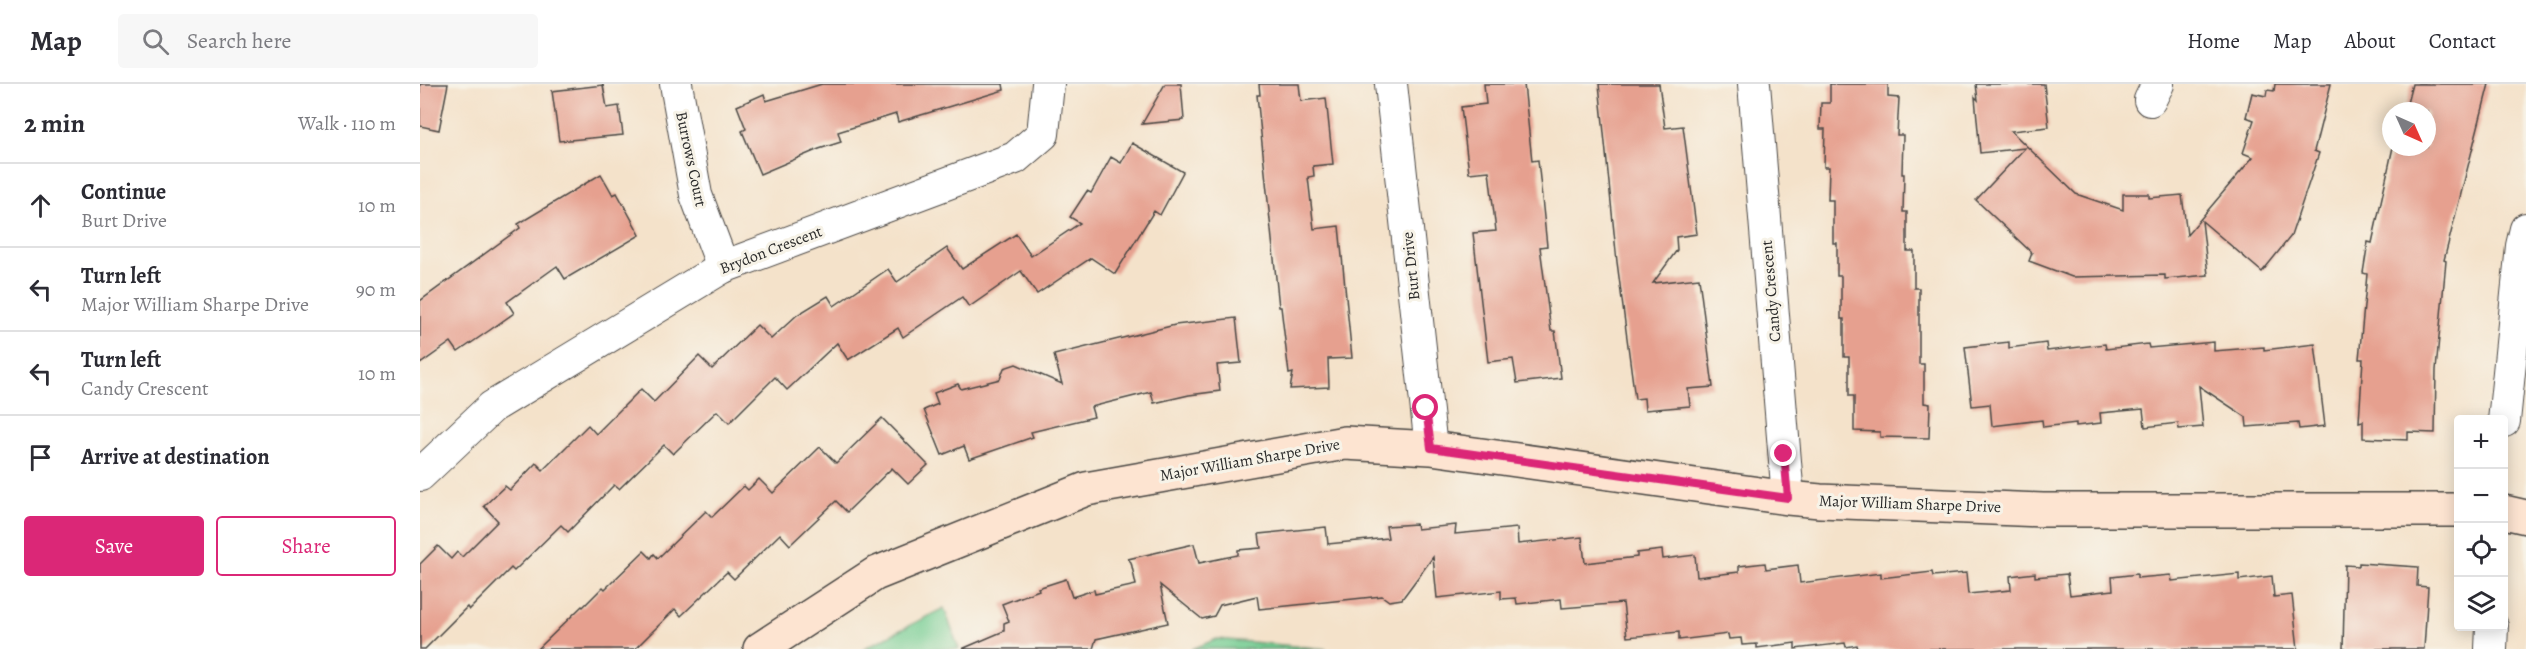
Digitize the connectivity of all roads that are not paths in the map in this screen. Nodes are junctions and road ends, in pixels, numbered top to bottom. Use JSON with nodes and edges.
{"nodes":[{"id":1,"x":676,"y":84,"type":"edge"},
{"id":2,"x":1047,"y":84,"type":"edge"},
{"id":3,"x":1391,"y":84,"type":"edge"},
{"id":4,"x":1754,"y":84,"type":"edge"},
{"id":5,"x":2526,"y":229,"type":"edge"},
{"id":6,"x":723,"y":267,"type":"junction"},
{"id":7,"x":2505,"y":415,"type":"edge"},
{"id":8,"x":1431,"y":448,"type":"junction"},
{"id":9,"x":420,"y":475,"type":"edge"},
{"id":10,"x":1788,"y":498,"type":"junction"},
{"id":11,"x":2454,"y":510,"type":"edge"},
{"id":12,"x":2508,"y":513,"type":"edge"},
{"id":13,"x":2526,"y":517,"type":"edge"},
{"id":14,"x":2492,"y":631,"type":"edge"},
{"id":15,"x":760,"y":649,"type":"edge"},
{"id":16,"x":2491,"y":649,"type":"edge"}],
"edges":[{"from":1,"to":6,"type":"street","name":"Burrows Court"},
{"from":2,"to":6,"type":"street","name":"Brydon Crescent"},
{"from":3,"to":8,"type":"street","name":"Burt Drive"},
{"from":4,"to":10,"type":"street","name":"Candy Crescent"},
{"from":5,"to":7,"type":"street"},
{"from":6,"to":9,"type":"street","name":"Brydon Crescent"},
{"from":8,"to":10,"type":"street","name":"Major William Sharpe Drive"},
{"from":8,"to":15,"type":"street","name":"Major William Sharpe Drive"},
{"from":10,"to":11,"type":"street","name":"Major William Sharpe Drive"},
{"from":12,"to":13,"type":"street"},
{"from":14,"to":16,"type":"street"}]}
